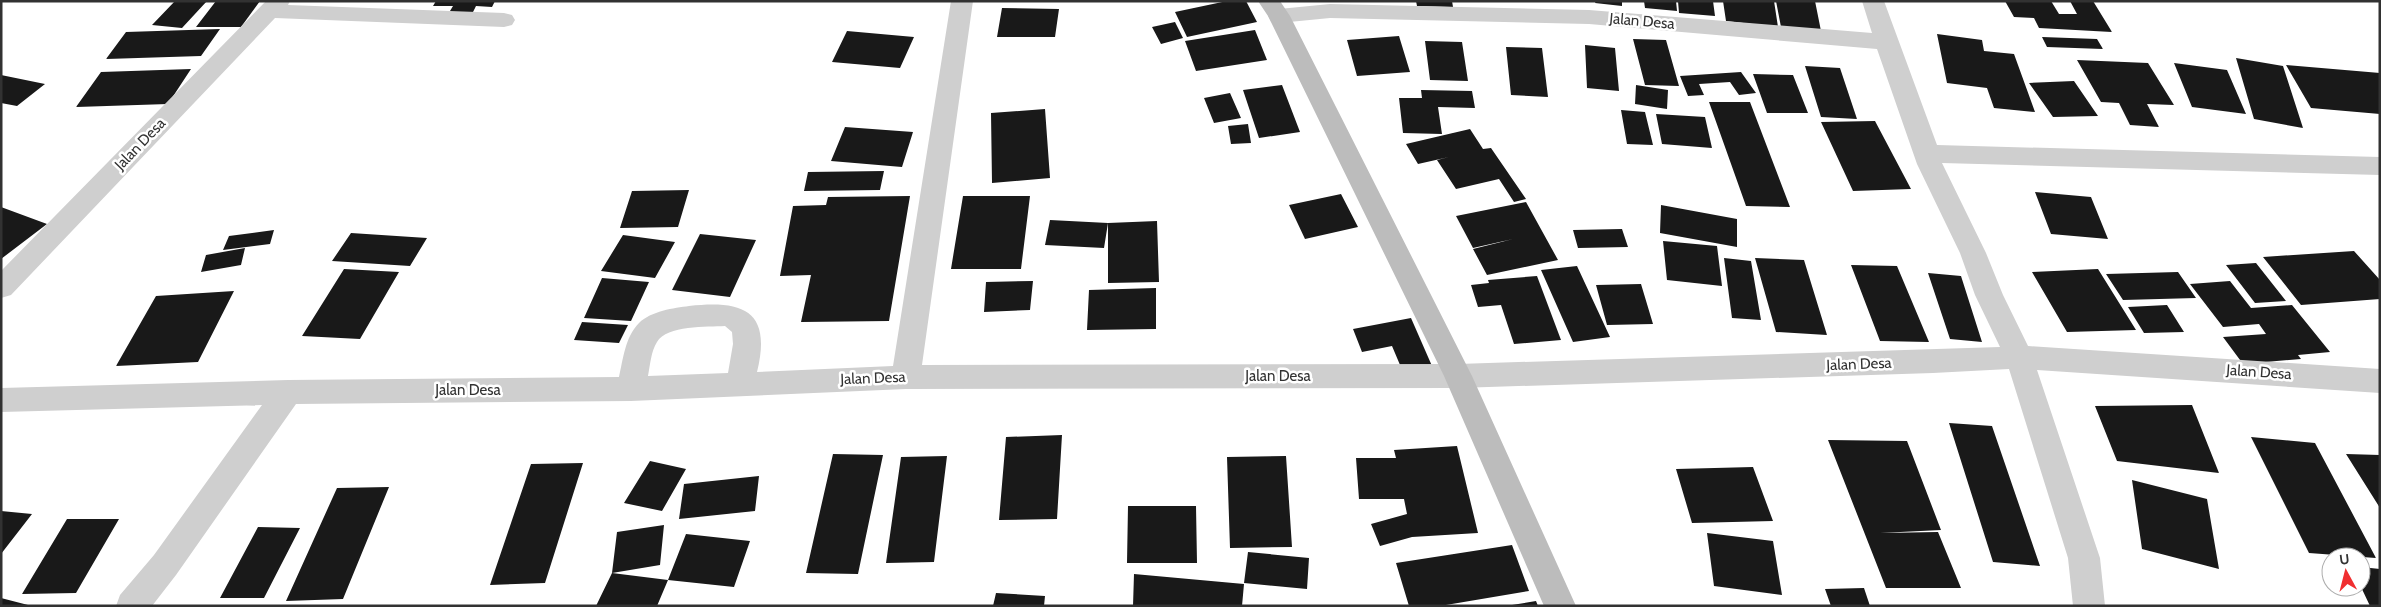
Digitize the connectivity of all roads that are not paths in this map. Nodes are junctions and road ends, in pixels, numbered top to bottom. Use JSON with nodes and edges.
{"nodes":[{"id":1,"x":962,"y":1,"type":"edge"},
{"id":2,"x":1873,"y":1,"type":"edge"},
{"id":3,"x":274,"y":6,"type":"edge"},
{"id":4,"x":1535,"y":8,"type":"edge"},
{"id":5,"x":1274,"y":9,"type":"edge"},
{"id":6,"x":504,"y":20,"type":"dead end"},
{"id":7,"x":1886,"y":42,"type":"junction"},
{"id":8,"x":1928,"y":154,"type":"junction"},
{"id":9,"x":2380,"y":166,"type":"edge"},
{"id":10,"x":1,"y":288,"type":"edge"},
{"id":11,"x":2019,"y":357,"type":"junction"},
{"id":12,"x":1458,"y":376,"type":"junction"},
{"id":13,"x":906,"y":377,"type":"junction"},
{"id":14,"x":2380,"y":381,"type":"edge"},
{"id":15,"x":739,"y":385,"type":"junction"},
{"id":16,"x":631,"y":389,"type":"junction"},
{"id":17,"x":288,"y":392,"type":"junction"},
{"id":18,"x":1,"y":400,"type":"edge"},
{"id":19,"x":132,"y":606,"type":"edge"},
{"id":20,"x":1560,"y":606,"type":"edge"},
{"id":21,"x":2089,"y":606,"type":"edge"}],
"edges":[{"from":1,"to":13,"type":"street"},
{"from":2,"to":7,"type":"street"},
{"from":3,"to":6,"type":"street"},
{"from":3,"to":10,"type":"street","name":"Jalan Desa"},
{"from":4,"to":5,"type":"street","name":"Jalan Desa"},
{"from":4,"to":7,"type":"street","name":"Jalan Desa"},
{"from":5,"to":12,"type":"street","name":"Jalan Desa"},
{"from":7,"to":8,"type":"street"},
{"from":8,"to":9,"type":"street"},
{"from":8,"to":11,"type":"street"},
{"from":11,"to":12,"type":"street","name":"Jalan Desa"},
{"from":11,"to":14,"type":"street","name":"Jalan Desa"},
{"from":11,"to":21,"type":"street"},
{"from":12,"to":13,"type":"street","name":"Jalan Desa"},
{"from":12,"to":20,"type":"street","name":"Jalan Desa"},
{"from":13,"to":15,"type":"street","name":"Jalan Desa"},
{"from":15,"to":16,"type":"street","name":"Jalan Desa"},
{"from":15,"to":16,"type":"street"},
{"from":16,"to":17,"type":"street","name":"Jalan Desa"},
{"from":17,"to":18,"type":"street","name":"Jalan Desa"},
{"from":17,"to":19,"type":"street"}]}
